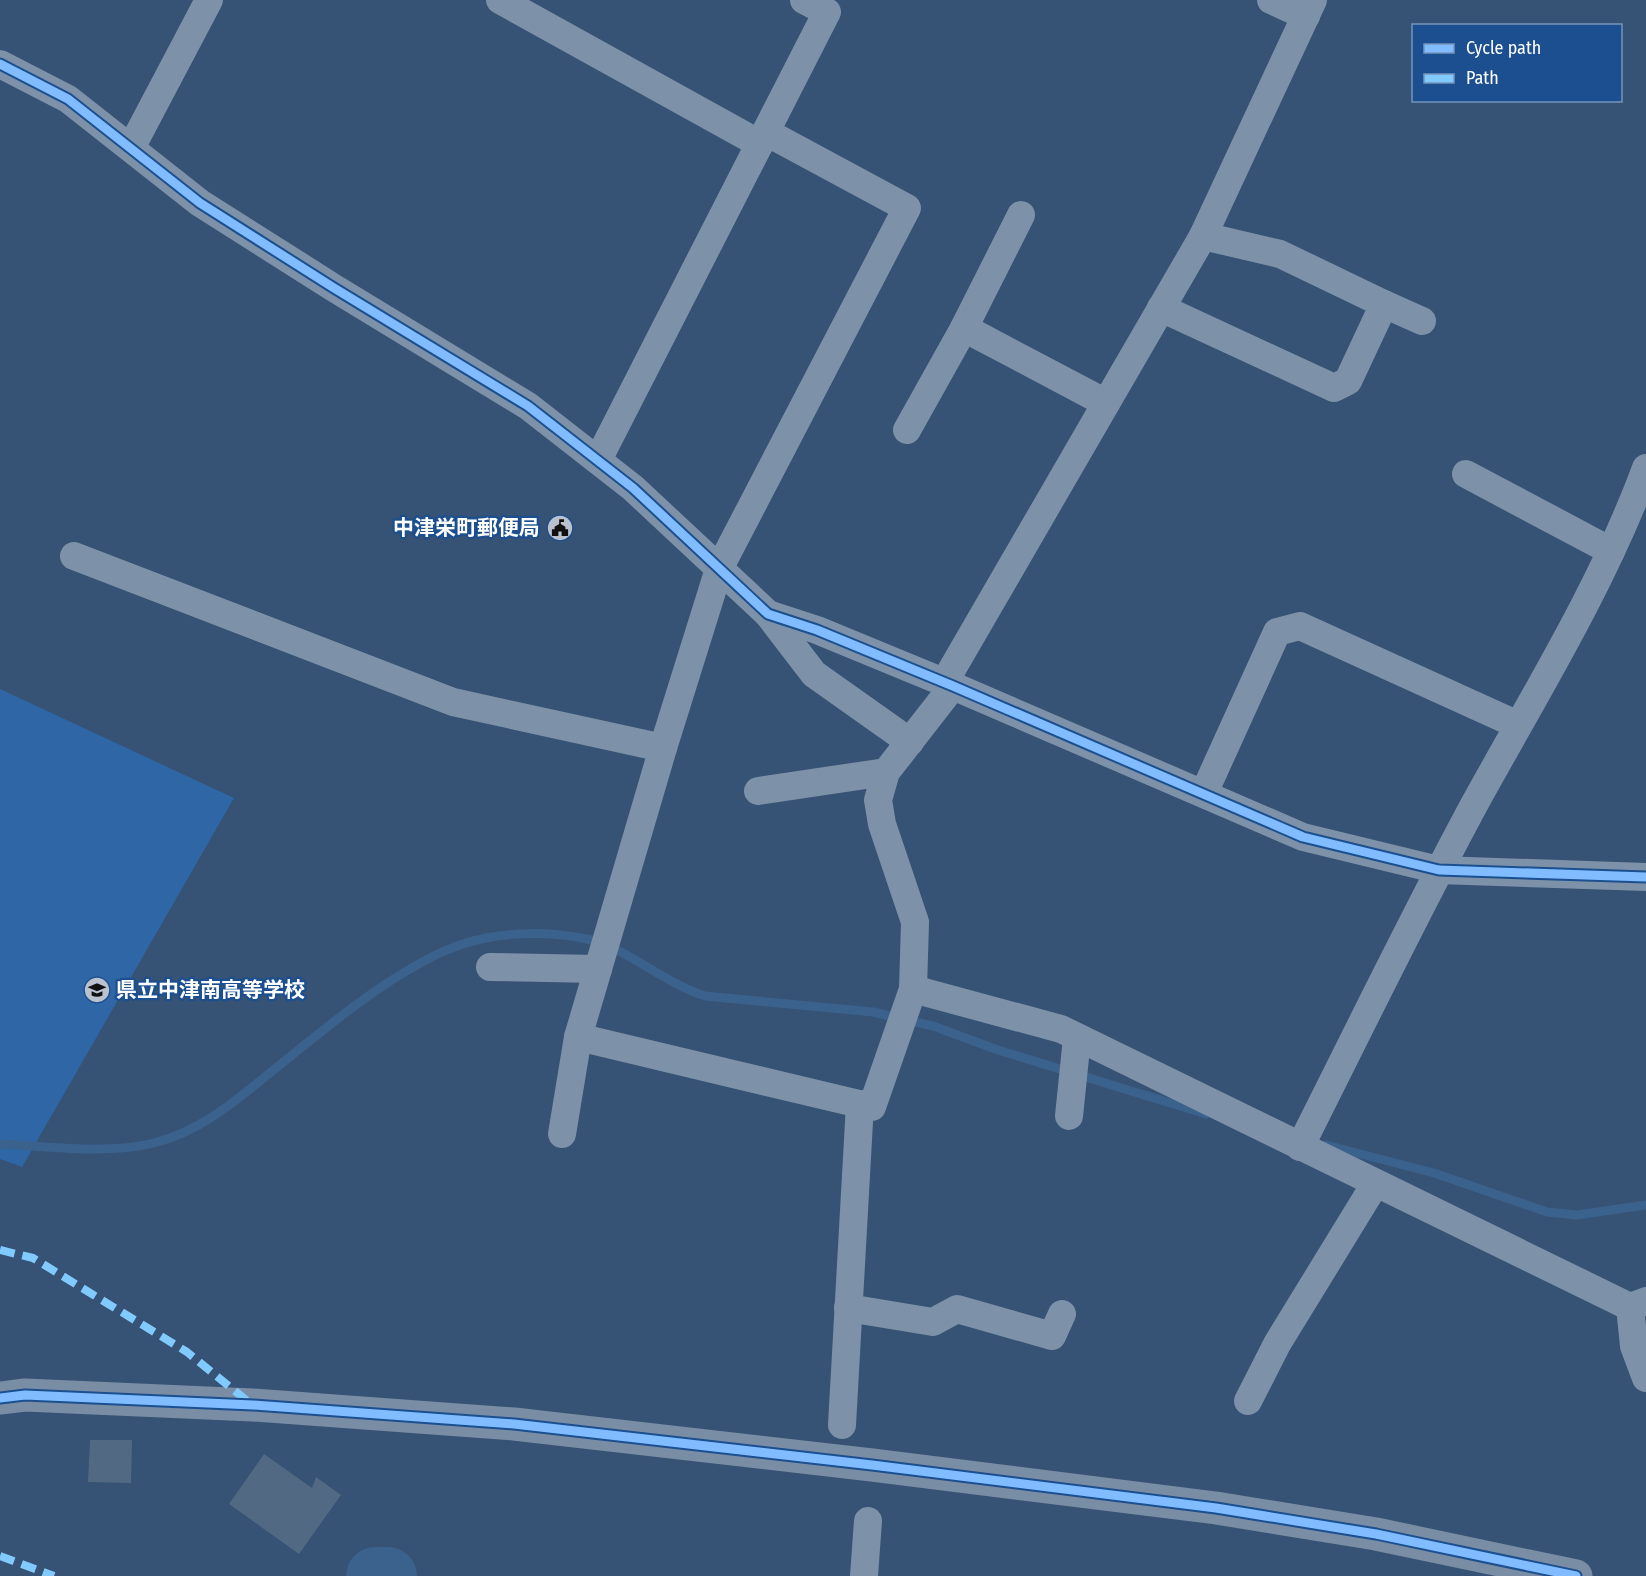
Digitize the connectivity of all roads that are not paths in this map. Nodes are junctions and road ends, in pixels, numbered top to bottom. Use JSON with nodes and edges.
{"nodes":[{"id":1,"x":210,"y":0,"type":"edge"},
{"id":2,"x":500,"y":0,"type":"edge"},
{"id":3,"x":804,"y":0,"type":"edge"},
{"id":4,"x":1271,"y":0,"type":"edge"},
{"id":5,"x":1309,"y":8,"type":"edge"},
{"id":6,"x":0,"y":64,"type":"edge"},
{"id":7,"x":763,"y":138,"type":"junction"},
{"id":8,"x":131,"y":148,"type":"junction"},
{"id":9,"x":1022,"y":215,"type":"dead end"},
{"id":10,"x":1203,"y":236,"type":"junction"},
{"id":11,"x":1384,"y":304,"type":"junction"},
{"id":12,"x":1161,"y":308,"type":"junction"},
{"id":13,"x":1422,"y":321,"type":"dead end"},
{"id":14,"x":964,"y":328,"type":"junction"},
{"id":15,"x":1106,"y":403,"type":"junction"},
{"id":16,"x":907,"y":430,"type":"dead end"},
{"id":17,"x":598,"y":460,"type":"junction"},
{"id":18,"x":1646,"y":468,"type":"edge"},
{"id":19,"x":1466,"y":474,"type":"dead end"},
{"id":20,"x":1638,"y":512,"type":"edge"},
{"id":21,"x":1611,"y":551,"type":"junction"},
{"id":22,"x":74,"y":556,"type":"dead end"},
{"id":23,"x":719,"y":569,"type":"junction"},
{"id":24,"x":768,"y":614,"type":"junction"},
{"id":25,"x":949,"y":685,"type":"junction"},
{"id":26,"x":1518,"y":725,"type":"junction"},
{"id":27,"x":910,"y":742,"type":"junction"},
{"id":28,"x":663,"y":748,"type":"junction"},
{"id":29,"x":886,"y":772,"type":"junction"},
{"id":30,"x":758,"y":790,"type":"dead end"},
{"id":31,"x":1204,"y":793,"type":"junction"},
{"id":32,"x":1439,"y":870,"type":"junction"},
{"id":33,"x":1646,"y":877,"type":"edge"},
{"id":34,"x":490,"y":967,"type":"dead end"},
{"id":35,"x":598,"y":969,"type":"junction"},
{"id":36,"x":913,"y":989,"type":"junction"},
{"id":37,"x":578,"y":1037,"type":"junction"},
{"id":38,"x":1077,"y":1038,"type":"junction"},
{"id":39,"x":860,"y":1104,"type":"junction"},
{"id":40,"x":1069,"y":1116,"type":"dead end"},
{"id":41,"x":562,"y":1134,"type":"dead end"},
{"id":42,"x":1300,"y":1148,"type":"junction"},
{"id":43,"x":1375,"y":1184,"type":"junction"},
{"id":44,"x":1638,"y":1304,"type":"edge"},
{"id":45,"x":848,"y":1308,"type":"junction"},
{"id":46,"x":1062,"y":1314,"type":"dead end"},
{"id":47,"x":1646,"y":1378,"type":"edge"},
{"id":48,"x":0,"y":1398,"type":"edge"},
{"id":49,"x":1248,"y":1401,"type":"dead end"},
{"id":50,"x":842,"y":1425,"type":"dead end"},
{"id":51,"x":868,"y":1521,"type":"dead end"},
{"id":52,"x":864,"y":1576,"type":"edge"},
{"id":53,"x":1576,"y":1576,"type":"edge"}],
"edges":[{"from":1,"to":8,"type":"street"},
{"from":2,"to":7,"type":"street"},
{"from":3,"to":7,"type":"street"},
{"from":4,"to":5,"type":"street"},
{"from":5,"to":10,"type":"street"},
{"from":6,"to":8,"type":"street"},
{"from":7,"to":17,"type":"street"},
{"from":7,"to":23,"type":"street"},
{"from":8,"to":17,"type":"street"},
{"from":9,"to":14,"type":"street"},
{"from":10,"to":11,"type":"street"},
{"from":10,"to":12,"type":"street"},
{"from":11,"to":12,"type":"street"},
{"from":11,"to":13,"type":"street"},
{"from":12,"to":15,"type":"street"},
{"from":14,"to":15,"type":"street"},
{"from":14,"to":16,"type":"street"},
{"from":15,"to":25,"type":"street"},
{"from":17,"to":23,"type":"street"},
{"from":18,"to":20,"type":"street"},
{"from":19,"to":21,"type":"street"},
{"from":20,"to":21,"type":"street"},
{"from":21,"to":26,"type":"street"},
{"from":22,"to":28,"type":"street"},
{"from":23,"to":24,"type":"street"},
{"from":23,"to":28,"type":"street"},
{"from":24,"to":25,"type":"street"},
{"from":24,"to":27,"type":"street"},
{"from":25,"to":27,"type":"street"},
{"from":25,"to":31,"type":"street"},
{"from":26,"to":31,"type":"street"},
{"from":26,"to":32,"type":"street"},
{"from":27,"to":29,"type":"street"},
{"from":28,"to":35,"type":"street"},
{"from":29,"to":30,"type":"street"},
{"from":29,"to":36,"type":"street"},
{"from":31,"to":32,"type":"street"},
{"from":32,"to":33,"type":"street"},
{"from":32,"to":42,"type":"street"},
{"from":34,"to":35,"type":"street"},
{"from":35,"to":37,"type":"street"},
{"from":36,"to":38,"type":"street"},
{"from":36,"to":39,"type":"street"},
{"from":37,"to":39,"type":"street"},
{"from":37,"to":41,"type":"street"},
{"from":38,"to":40,"type":"street"},
{"from":38,"to":42,"type":"street"},
{"from":39,"to":45,"type":"street"},
{"from":42,"to":43,"type":"street"},
{"from":43,"to":44,"type":"street"},
{"from":43,"to":49,"type":"street"},
{"from":44,"to":47,"type":"street"},
{"from":45,"to":46,"type":"street"},
{"from":45,"to":50,"type":"street"},
{"from":48,"to":53,"type":"street"},
{"from":51,"to":52,"type":"street"}]}
